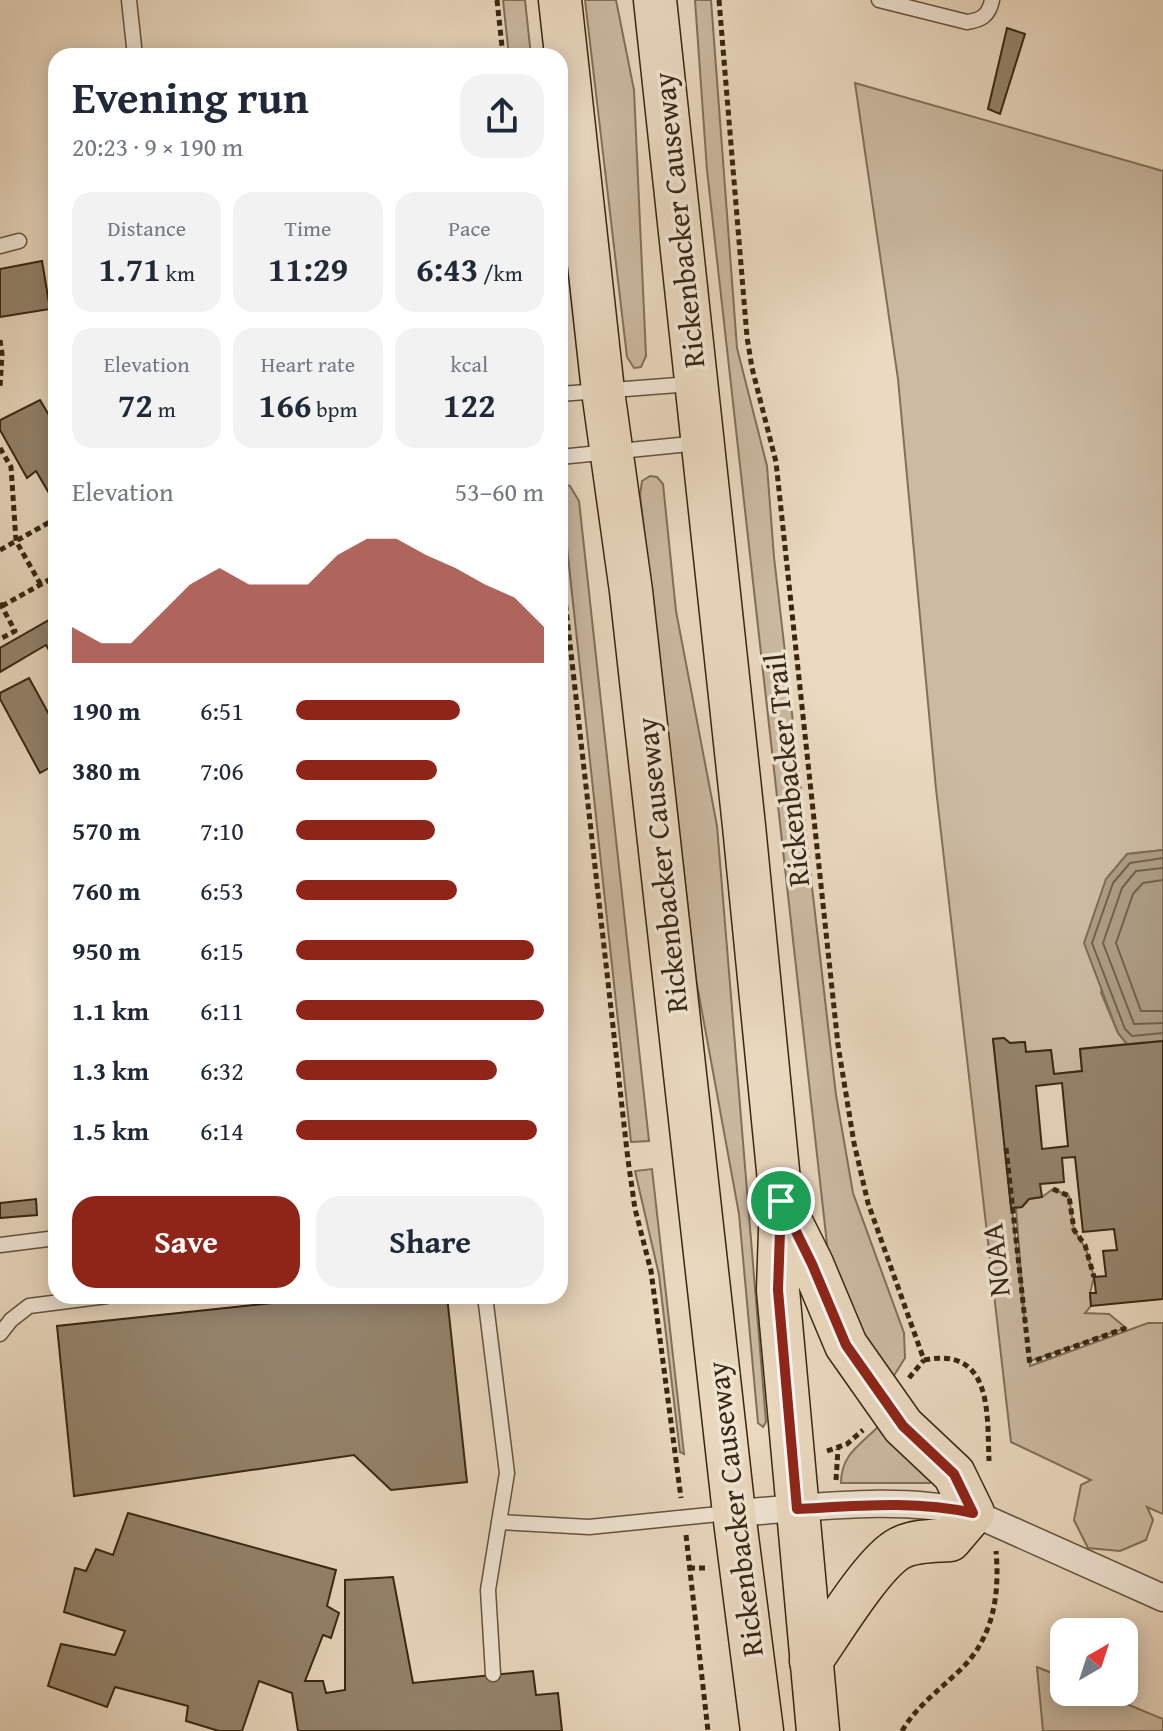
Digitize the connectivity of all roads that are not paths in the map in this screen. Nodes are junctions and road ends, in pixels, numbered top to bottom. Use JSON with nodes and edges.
{"nodes":[{"id":1,"x":129,"y":0,"type":"edge"},
{"id":2,"x":560,"y":0,"type":"edge"},
{"id":3,"x":655,"y":0,"type":"edge"},
{"id":4,"x":879,"y":0,"type":"edge"},
{"id":5,"x":992,"y":0,"type":"edge"},
{"id":6,"x":134,"y":48,"type":"edge"},
{"id":7,"x":565,"y":48,"type":"edge"},
{"id":8,"x":568,"y":73,"type":"edge"},
{"id":9,"x":19,"y":241,"type":"dead end"},
{"id":10,"x":0,"y":246,"type":"edge"},
{"id":11,"x":698,"y":384,"type":"junction"},
{"id":12,"x":603,"y":391,"type":"junction"},
{"id":13,"x":568,"y":393,"type":"edge"},
{"id":14,"x":703,"y":443,"type":"junction"},
{"id":15,"x":610,"y":452,"type":"junction"},
{"id":16,"x":568,"y":456,"type":"edge"},
{"id":17,"x":781,"y":1201,"type":"junction"},
{"id":18,"x":48,"y":1239,"type":"edge"},
{"id":19,"x":0,"y":1245,"type":"edge"},
{"id":20,"x":48,"y":1304,"type":"edge"},
{"id":21,"x":486,"y":1304,"type":"edge"},
{"id":22,"x":0,"y":1334,"type":"edge"},
{"id":23,"x":797,"y":1509,"type":"junction"},
{"id":24,"x":734,"y":1513,"type":"junction"},
{"id":25,"x":973,"y":1513,"type":"junction"},
{"id":26,"x":499,"y":1522,"type":"junction"},
{"id":27,"x":1163,"y":1598,"type":"edge"},
{"id":28,"x":811,"y":1661,"type":"junction"},
{"id":29,"x":493,"y":1674,"type":"dead end"},
{"id":30,"x":762,"y":1731,"type":"edge"},
{"id":31,"x":818,"y":1731,"type":"edge"}],
"edges":[{"from":1,"to":6,"type":"lane"},
{"from":2,"to":7,"type":"main road","name":"Rickenbacker Causeway"},
{"from":3,"to":11,"type":"main road","name":"Rickenbacker Causeway"},
{"from":4,"to":5,"type":"lane"},
{"from":8,"to":12,"type":"main road","name":"Rickenbacker Causeway"},
{"from":9,"to":10,"type":"lane"},
{"from":11,"to":12,"type":"lane"},
{"from":11,"to":14,"type":"main road","name":"Rickenbacker Causeway"},
{"from":12,"to":13,"type":"lane"},
{"from":12,"to":15,"type":"main road","name":"Rickenbacker Causeway"},
{"from":14,"to":15,"type":"lane"},
{"from":14,"to":17,"type":"main road","name":"Rickenbacker Causeway"},
{"from":15,"to":16,"type":"lane"},
{"from":15,"to":24,"type":"main road","name":"Rickenbacker Causeway"},
{"from":17,"to":23,"type":"main road","name":"Rickenbacker Causeway"},
{"from":17,"to":25,"type":"main road"},
{"from":18,"to":19,"type":"lane"},
{"from":20,"to":22,"type":"lane"},
{"from":21,"to":26,"type":"lane"},
{"from":23,"to":24,"type":"street"},
{"from":23,"to":25,"type":"street"},
{"from":23,"to":28,"type":"main road","name":"Rickenbacker Causeway"},
{"from":24,"to":26,"type":"lane"},
{"from":24,"to":30,"type":"main road","name":"Rickenbacker Causeway"},
{"from":25,"to":27,"type":"street"},
{"from":25,"to":28,"type":"main road"},
{"from":26,"to":29,"type":"lane"},
{"from":28,"to":31,"type":"main road","name":"Rickenbacker Causeway"}]}
